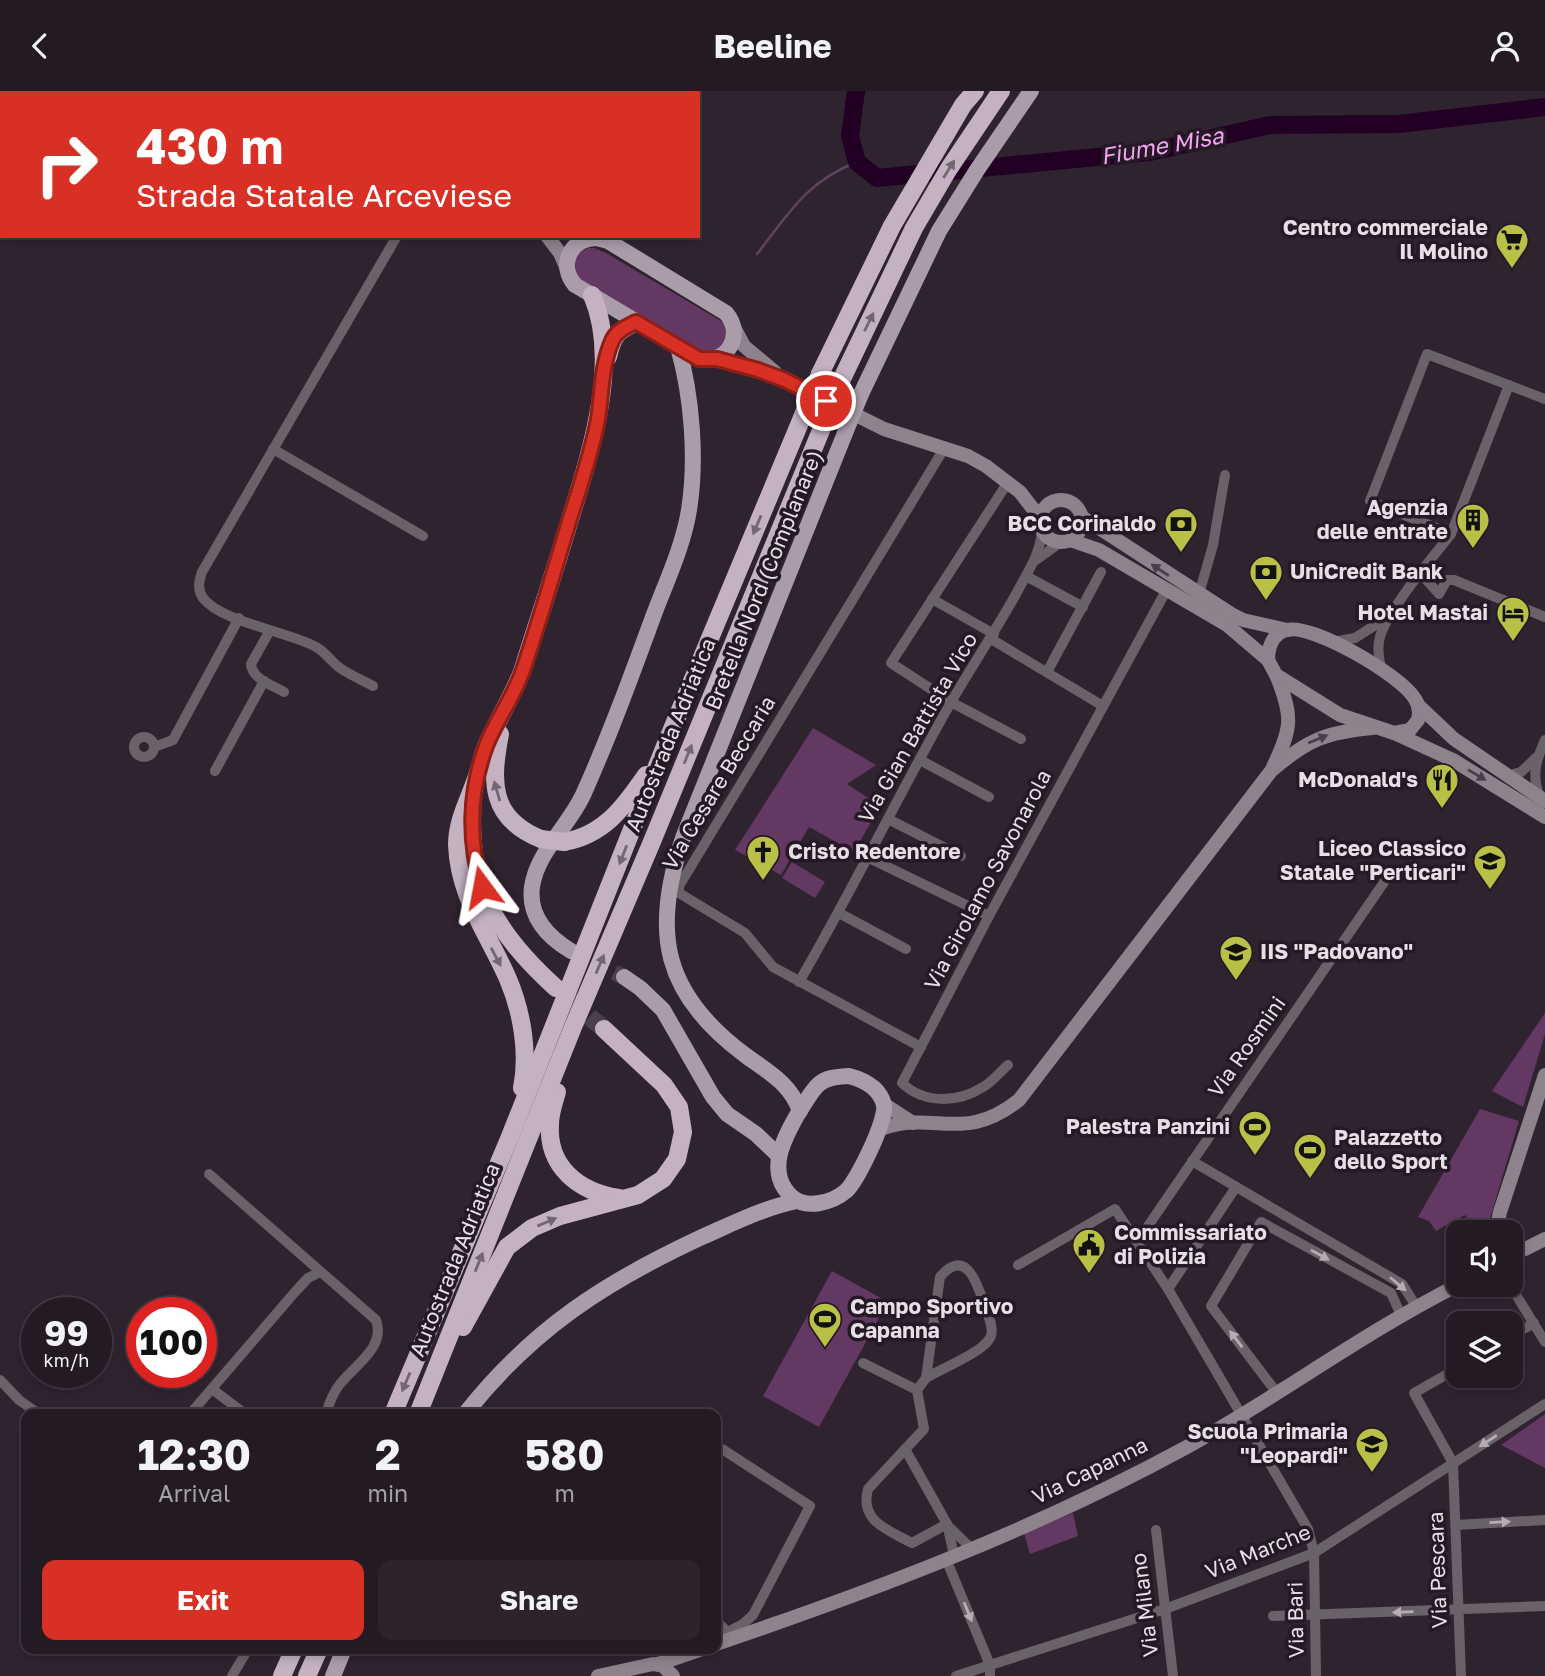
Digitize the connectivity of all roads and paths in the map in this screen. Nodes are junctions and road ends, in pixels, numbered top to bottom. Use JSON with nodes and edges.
{"nodes":[{"id":1,"x":975,"y":91,"type":"edge"},
{"id":2,"x":1000,"y":91,"type":"edge"},
{"id":3,"x":1031,"y":91,"type":"edge"},
{"id":4,"x":396,"y":238,"type":"edge"},
{"id":5,"x":549,"y":238,"type":"edge"},
{"id":6,"x":583,"y":238,"type":"edge"},
{"id":7,"x":590,"y":238,"type":"edge"},
{"id":8,"x":567,"y":269,"type":"junction"},
{"id":9,"x":592,"y":295,"type":"junction"},
{"id":10,"x":636,"y":322,"type":"junction"},
{"id":11,"x":734,"y":329,"type":"junction"},
{"id":12,"x":678,"y":347,"type":"junction"},
{"id":13,"x":711,"y":359,"type":"junction"},
{"id":14,"x":602,"y":377,"type":"junction"},
{"id":15,"x":785,"y":380,"type":"junction"},
{"id":16,"x":1509,"y":385,"type":"junction"},
{"id":17,"x":688,"y":391,"type":"junction"},
{"id":18,"x":1545,"y":399,"type":"edge"},
{"id":19,"x":945,"y":447,"type":"junction"},
{"id":20,"x":274,"y":449,"type":"junction"},
{"id":21,"x":1225,"y":475,"type":"dead end"},
{"id":22,"x":1008,"y":482,"type":"junction"},
{"id":23,"x":1020,"y":492,"type":"junction"},
{"id":24,"x":1052,"y":502,"type":"junction"},
{"id":25,"x":1082,"y":517,"type":"junction"},
{"id":26,"x":1041,"y":524,"type":"junction"},
{"id":27,"x":1451,"y":534,"type":"junction"},
{"id":28,"x":423,"y":536,"type":"dead end"},
{"id":29,"x":1065,"y":541,"type":"junction"},
{"id":30,"x":1033,"y":563,"type":"junction"},
{"id":31,"x":1101,"y":572,"type":"dead end"},
{"id":32,"x":1421,"y":574,"type":"junction"},
{"id":33,"x":1026,"y":576,"type":"junction"},
{"id":34,"x":1167,"y":589,"type":"junction"},
{"id":35,"x":1199,"y":594,"type":"junction"},
{"id":36,"x":932,"y":599,"type":"junction"},
{"id":37,"x":1083,"y":607,"type":"junction"},
{"id":38,"x":1391,"y":614,"type":"junction"},
{"id":39,"x":1545,"y":617,"type":"edge"},
{"id":40,"x":239,"y":618,"type":"junction"},
{"id":41,"x":1287,"y":629,"type":"junction"},
{"id":42,"x":269,"y":632,"type":"junction"},
{"id":43,"x":993,"y":637,"type":"junction"},
{"id":44,"x":1333,"y":642,"type":"junction"},
{"id":45,"x":1268,"y":660,"type":"junction"},
{"id":46,"x":1381,"y":669,"type":"junction"},
{"id":47,"x":1047,"y":672,"type":"junction"},
{"id":48,"x":1276,"y":675,"type":"junction"},
{"id":49,"x":264,"y":681,"type":"junction"},
{"id":50,"x":373,"y":686,"type":"dead end"},
{"id":51,"x":285,"y":692,"type":"dead end"},
{"id":52,"x":951,"y":702,"type":"junction"},
{"id":53,"x":1418,"y":705,"type":"junction"},
{"id":54,"x":1103,"y":706,"type":"junction"},
{"id":55,"x":503,"y":713,"type":"junction"},
{"id":56,"x":1373,"y":728,"type":"junction"},
{"id":57,"x":1394,"y":733,"type":"junction"},
{"id":58,"x":1021,"y":739,"type":"dead end"},
{"id":59,"x":1545,"y":740,"type":"edge"},
{"id":60,"x":665,"y":746,"type":"junction"},
{"id":61,"x":155,"y":747,"type":"dead end"},
{"id":62,"x":1539,"y":754,"type":"junction"},
{"id":63,"x":920,"y":760,"type":"junction"},
{"id":64,"x":215,"y":771,"type":"dead end"},
{"id":65,"x":1271,"y":771,"type":"junction"},
{"id":66,"x":1506,"y":776,"type":"junction"},
{"id":67,"x":477,"y":778,"type":"junction"},
{"id":68,"x":989,"y":797,"type":"dead end"},
{"id":69,"x":1543,"y":800,"type":"edge"},
{"id":70,"x":1545,"y":817,"type":"edge"},
{"id":71,"x":888,"y":819,"type":"junction"},
{"id":72,"x":867,"y":856,"type":"junction"},
{"id":73,"x":961,"y":856,"type":"dead end"},
{"id":74,"x":1389,"y":875,"type":"dead end"},
{"id":75,"x":839,"y":913,"type":"junction"},
{"id":76,"x":989,"y":916,"type":"junction"},
{"id":77,"x":906,"y":949,"type":"dead end"},
{"id":78,"x":571,"y":951,"type":"tunnel mouth"},
{"id":79,"x":624,"y":977,"type":"tunnel mouth"},
{"id":80,"x":799,"y":982,"type":"junction"},
{"id":81,"x":556,"y":988,"type":"tunnel mouth"},
{"id":82,"x":573,"y":1027,"type":"junction"},
{"id":83,"x":604,"y":1029,"type":"tunnel mouth"},
{"id":84,"x":921,"y":1047,"type":"junction"},
{"id":85,"x":1008,"y":1065,"type":"dead end"},
{"id":86,"x":1545,"y":1075,"type":"edge"},
{"id":87,"x":778,"y":1077,"type":"junction"},
{"id":88,"x":819,"y":1084,"type":"junction"},
{"id":89,"x":884,"y":1104,"type":"junction"},
{"id":90,"x":800,"y":1111,"type":"junction"},
{"id":91,"x":913,"y":1123,"type":"junction"},
{"id":92,"x":881,"y":1129,"type":"junction"},
{"id":93,"x":786,"y":1133,"type":"junction"},
{"id":94,"x":756,"y":1134,"type":"junction"},
{"id":95,"x":509,"y":1139,"type":"junction"},
{"id":96,"x":778,"y":1155,"type":"junction"},
{"id":97,"x":1192,"y":1161,"type":"junction"},
{"id":98,"x":209,"y":1174,"type":"dead end"},
{"id":99,"x":779,"y":1177,"type":"junction"},
{"id":100,"x":1236,"y":1187,"type":"junction"},
{"id":101,"x":622,"y":1199,"type":"junction"},
{"id":102,"x":797,"y":1201,"type":"junction"},
{"id":103,"x":761,"y":1210,"type":"junction"},
{"id":104,"x":1497,"y":1220,"type":"edge"},
{"id":105,"x":1545,"y":1240,"type":"edge"},
{"id":106,"x":1137,"y":1242,"type":"junction"},
{"id":107,"x":1523,"y":1250,"type":"edge"},
{"id":108,"x":1018,"y":1265,"type":"dead end"},
{"id":109,"x":320,"y":1272,"type":"junction"},
{"id":110,"x":1168,"y":1289,"type":"junction"},
{"id":111,"x":1446,"y":1291,"type":"edge"},
{"id":112,"x":1517,"y":1297,"type":"edge"},
{"id":113,"x":1416,"y":1306,"type":"junction"},
{"id":114,"x":1401,"y":1315,"type":"junction"},
{"id":115,"x":1534,"y":1324,"type":"junction"},
{"id":116,"x":1523,"y":1330,"type":"edge"},
{"id":117,"x":1545,"y":1342,"type":"edge"},
{"id":118,"x":863,"y":1363,"type":"dead end"},
{"id":119,"x":1446,"y":1375,"type":"edge"},
{"id":120,"x":926,"y":1378,"type":"junction"},
{"id":121,"x":0,"y":1380,"type":"edge"},
{"id":122,"x":212,"y":1389,"type":"junction"},
{"id":123,"x":917,"y":1390,"type":"junction"},
{"id":124,"x":1277,"y":1393,"type":"junction"},
{"id":125,"x":426,"y":1394,"type":"junction"},
{"id":126,"x":1545,"y":1404,"type":"edge"},
{"id":127,"x":31,"y":1409,"type":"edge"},
{"id":128,"x":194,"y":1409,"type":"edge"},
{"id":129,"x":238,"y":1409,"type":"edge"},
{"id":130,"x":328,"y":1409,"type":"edge"},
{"id":131,"x":395,"y":1409,"type":"edge"},
{"id":132,"x":420,"y":1409,"type":"edge"},
{"id":133,"x":469,"y":1409,"type":"edge"},
{"id":134,"x":1242,"y":1415,"type":"junction"},
{"id":135,"x":722,"y":1449,"type":"dead end"},
{"id":136,"x":905,"y":1449,"type":"junction"},
{"id":137,"x":1453,"y":1464,"type":"junction"},
{"id":138,"x":1545,"y":1520,"type":"edge"},
{"id":139,"x":947,"y":1524,"type":"junction"},
{"id":140,"x":1456,"y":1525,"type":"junction"},
{"id":141,"x":1156,"y":1529,"type":"dead end"},
{"id":142,"x":971,"y":1548,"type":"junction"},
{"id":143,"x":1314,"y":1553,"type":"junction"},
{"id":144,"x":950,"y":1557,"type":"junction"},
{"id":145,"x":1545,"y":1606,"type":"edge"},
{"id":146,"x":1165,"y":1609,"type":"junction"},
{"id":147,"x":1458,"y":1610,"type":"junction"},
{"id":148,"x":1315,"y":1615,"type":"junction"},
{"id":149,"x":1273,"y":1616,"type":"dead end"},
{"id":150,"x":721,"y":1626,"type":"edge"},
{"id":151,"x":731,"y":1635,"type":"junction"},
{"id":152,"x":721,"y":1641,"type":"edge"},
{"id":153,"x":245,"y":1654,"type":"edge"},
{"id":154,"x":292,"y":1654,"type":"edge"},
{"id":155,"x":317,"y":1654,"type":"edge"},
{"id":156,"x":342,"y":1654,"type":"edge"},
{"id":157,"x":687,"y":1654,"type":"edge"},
{"id":158,"x":681,"y":1656,"type":"junction"},
{"id":159,"x":658,"y":1664,"type":"junction"},
{"id":160,"x":990,"y":1670,"type":"edge"},
{"id":161,"x":232,"y":1676,"type":"edge"},
{"id":162,"x":282,"y":1676,"type":"edge"},
{"id":163,"x":307,"y":1676,"type":"edge"},
{"id":164,"x":332,"y":1676,"type":"edge"},
{"id":165,"x":598,"y":1676,"type":"edge"},
{"id":166,"x":673,"y":1676,"type":"edge"},
{"id":167,"x":956,"y":1676,"type":"edge"},
{"id":168,"x":1173,"y":1676,"type":"edge"},
{"id":169,"x":1316,"y":1676,"type":"edge"},
{"id":170,"x":1461,"y":1676,"type":"edge"}],
"edges":[{"from":1,"to":60,"type":"highway","name":"Autostrada Adriatica","one_way":true,"bridge":true},
{"from":82,"to":2,"type":"highway","name":"Autostrada Adriatica","one_way":true,"bridge":true},
{"from":3,"to":87,"type":"main road","name":"Bretella Nord (Complanare)","bridge":true},
{"from":4,"to":20,"type":"street"},
{"from":5,"to":8,"type":"main road"},
{"from":6,"to":8,"type":"main road"},
{"from":7,"to":11,"type":"main road"},
{"from":8,"to":9,"type":"main road"},
{"from":9,"to":10,"type":"main road"},
{"from":9,"to":14,"type":"highway"},
{"from":10,"to":12,"type":"main road"},
{"from":10,"to":14,"type":"highway"},
{"from":11,"to":13,"type":"main road"},
{"from":11,"to":15,"type":"main road"},
{"from":12,"to":13,"type":"main road"},
{"from":12,"to":17,"type":"main road"},
{"from":13,"to":15,"type":"main road"},
{"from":13,"to":17,"type":"main road"},
{"from":14,"to":55,"type":"highway"},
{"from":15,"to":19,"type":"main road"},
{"from":16,"to":18,"type":"street"},
{"from":16,"to":27,"type":"street"},
{"from":16,"to":27,"type":"street"},
{"from":17,"to":78,"type":"main road"},
{"from":19,"to":22,"type":"main road"},
{"from":19,"to":80,"type":"street","name":"Via Cesare Beccaria"},
{"from":20,"to":28,"type":"street"},
{"from":20,"to":40,"type":"street"},
{"from":21,"to":35,"type":"street"},
{"from":22,"to":23,"type":"main road"},
{"from":22,"to":36,"type":"street"},
{"from":23,"to":24,"type":"main road"},
{"from":23,"to":26,"type":"main road"},
{"from":24,"to":25,"type":"main road"},
{"from":24,"to":26,"type":"main road"},
{"from":25,"to":29,"type":"main road"},
{"from":35,"to":25,"type":"main road","one_way":true},
{"from":26,"to":29,"type":"main road"},
{"from":26,"to":30,"type":"street","name":"Via Gian Battista Vico"},
{"from":27,"to":32,"type":"street"},
{"from":29,"to":30,"type":"street","name":"Via Gian Battista Vico"},
{"from":29,"to":34,"type":"main road"},
{"from":30,"to":33,"type":"street","name":"Via Gian Battista Vico"},
{"from":31,"to":37,"type":"street"},
{"from":32,"to":38,"type":"street"},
{"from":32,"to":39,"type":"street"},
{"from":33,"to":37,"type":"street"},
{"from":33,"to":43,"type":"street","name":"Via Gian Battista Vico"},
{"from":34,"to":45,"type":"main road"},
{"from":34,"to":54,"type":"street","name":"Via Girolamo Savonarola"},
{"from":35,"to":41,"type":"main road"},
{"from":36,"to":43,"type":"street"},
{"from":36,"to":52,"type":"street"},
{"from":37,"to":47,"type":"street"},
{"from":38,"to":44,"type":"street"},
{"from":38,"to":46,"type":"street"},
{"from":40,"to":42,"type":"street"},
{"from":40,"to":61,"type":"street"},
{"from":41,"to":44,"type":"main road"},
{"from":41,"to":45,"type":"main road"},
{"from":42,"to":49,"type":"street"},
{"from":42,"to":50,"type":"street"},
{"from":43,"to":47,"type":"street"},
{"from":43,"to":52,"type":"street","name":"Via Gian Battista Vico"},
{"from":44,"to":46,"type":"main road"},
{"from":45,"to":48,"type":"main road"},
{"from":46,"to":53,"type":"main road"},
{"from":47,"to":54,"type":"street"},
{"from":48,"to":56,"type":"main road"},
{"from":48,"to":65,"type":"main road"},
{"from":49,"to":51,"type":"street"},
{"from":49,"to":64,"type":"street"},
{"from":52,"to":58,"type":"street"},
{"from":52,"to":63,"type":"street","name":"Via Gian Battista Vico"},
{"from":53,"to":57,"type":"main road"},
{"from":53,"to":66,"type":"main road"},
{"from":54,"to":76,"type":"street","name":"Via Girolamo Savonarola"},
{"from":60,"to":55,"type":"highway","one_way":true,"bridge":true},
{"from":55,"to":67,"type":"highway"},
{"from":56,"to":57,"type":"main road"},
{"from":65,"to":56,"type":"main road","one_way":true},
{"from":57,"to":70,"type":"main road","one_way":true},
{"from":59,"to":62,"type":"street"},
{"from":60,"to":95,"type":"highway","name":"Autostrada Adriatica","one_way":true},
{"from":62,"to":66,"type":"street"},
{"from":62,"to":69,"type":"street"},
{"from":63,"to":68,"type":"street"},
{"from":63,"to":71,"type":"street","name":"Via Gian Battista Vico"},
{"from":65,"to":91,"type":"main road"},
{"from":66,"to":69,"type":"main road"},
{"from":67,"to":81,"type":"highway"},
{"from":67,"to":95,"type":"highway","one_way":true},
{"from":71,"to":72,"type":"street","name":"Via Gian Battista Vico"},
{"from":71,"to":73,"type":"street"},
{"from":72,"to":75,"type":"street","name":"Via Gian Battista Vico"},
{"from":72,"to":76,"type":"street"},
{"from":74,"to":97,"type":"street","name":"Via Rosmini"},
{"from":75,"to":77,"type":"street"},
{"from":75,"to":80,"type":"street","name":"Via Gian Battista Vico"},
{"from":76,"to":84,"type":"street","name":"Via Girolamo Savonarola"},
{"from":79,"to":94,"type":"main road"},
{"from":80,"to":84,"type":"street","name":"Via Cesare Beccaria"},
{"from":82,"to":101,"type":"highway"},
{"from":125,"to":82,"type":"highway","name":"Autostrada Adriatica","one_way":true},
{"from":83,"to":101,"type":"highway"},
{"from":84,"to":85,"type":"street","name":"Via Girolamo Savonarola"},
{"from":86,"to":104,"type":"main road"},
{"from":87,"to":88,"type":"main road","name":"Bretella Nord (Complanare)"},
{"from":87,"to":90,"type":"main road","name":"Bretella Nord (Complanare)"},
{"from":88,"to":89,"type":"main road"},
{"from":88,"to":90,"type":"main road"},
{"from":89,"to":91,"type":"main road"},
{"from":89,"to":92,"type":"main road"},
{"from":90,"to":93,"type":"main road"},
{"from":91,"to":92,"type":"main road"},
{"from":92,"to":102,"type":"main road"},
{"from":93,"to":94,"type":"main road"},
{"from":93,"to":96,"type":"main road"},
{"from":94,"to":96,"type":"main road"},
{"from":95,"to":131,"type":"highway","name":"Autostrada Adriatica","one_way":true},
{"from":96,"to":99,"type":"main road"},
{"from":97,"to":100,"type":"street"},
{"from":97,"to":106,"type":"street","name":"Via Rosmini"},
{"from":98,"to":109,"type":"street"},
{"from":99,"to":102,"type":"main road"},
{"from":99,"to":103,"type":"main road"},
{"from":100,"to":110,"type":"street"},
{"from":100,"to":113,"type":"street","one_way":true},
{"from":125,"to":101,"type":"highway","one_way":true},
{"from":102,"to":103,"type":"main road"},
{"from":103,"to":133,"type":"main road"},
{"from":105,"to":107,"type":"main road"},
{"from":106,"to":108,"type":"street"},
{"from":106,"to":110,"type":"street"},
{"from":109,"to":122,"type":"street"},
{"from":109,"to":130,"type":"street"},
{"from":110,"to":134,"type":"street"},
{"from":111,"to":113,"type":"main road","name":"Via Capanna"},
{"from":112,"to":115,"type":"street"},
{"from":113,"to":114,"type":"main road","name":"Via Capanna"},
{"from":114,"to":124,"type":"main road","name":"Via Capanna"},
{"from":124,"to":114,"type":"street","one_way":true},
{"from":115,"to":116,"type":"street"},
{"from":115,"to":117,"type":"street"},
{"from":118,"to":123,"type":"street"},
{"from":119,"to":137,"type":"street"},
{"from":120,"to":120,"type":"street"},
{"from":120,"to":123,"type":"street"},
{"from":121,"to":127,"type":"street"},
{"from":122,"to":128,"type":"street"},
{"from":122,"to":129,"type":"street"},
{"from":123,"to":136,"type":"street"},
{"from":124,"to":134,"type":"main road","name":"Via Capanna"},
{"from":125,"to":132,"type":"highway","name":"Autostrada Adriatica"},
{"from":126,"to":137,"type":"street","name":"Via Marche","one_way":true},
{"from":134,"to":142,"type":"main road","name":"Via Capanna"},
{"from":134,"to":143,"type":"street","name":"Via Bari"},
{"from":135,"to":151,"type":"street"},
{"from":136,"to":139,"type":"street"},
{"from":136,"to":139,"type":"street"},
{"from":137,"to":140,"type":"street","name":"Via Pescara"},
{"from":137,"to":143,"type":"street","name":"Via Marche"},
{"from":140,"to":138,"type":"street","one_way":true},
{"from":139,"to":142,"type":"street"},
{"from":139,"to":144,"type":"street"},
{"from":140,"to":147,"type":"street","name":"Via Pescara"},
{"from":141,"to":146,"type":"street","name":"Via Milano"},
{"from":142,"to":144,"type":"main road","name":"Via Capanna"},
{"from":143,"to":146,"type":"street","name":"Via Marche"},
{"from":143,"to":148,"type":"street","name":"Via Bari"},
{"from":144,"to":151,"type":"main road","name":"Via Capanna"},
{"from":144,"to":160,"type":"street","one_way":true},
{"from":145,"to":147,"type":"street"},
{"from":146,"to":160,"type":"street","name":"Via Marche"},
{"from":146,"to":168,"type":"street","name":"Via Milano"},
{"from":147,"to":148,"type":"street","one_way":true},
{"from":147,"to":170,"type":"street","name":"Via Pescara"},
{"from":148,"to":149,"type":"street"},
{"from":148,"to":169,"type":"street","name":"Via Bari"},
{"from":150,"to":151,"type":"street"},
{"from":151,"to":152,"type":"main road","name":"Via Capanna"},
{"from":153,"to":161,"type":"street"},
{"from":154,"to":162,"type":"highway"},
{"from":155,"to":163,"type":"highway"},
{"from":156,"to":164,"type":"main road"},
{"from":157,"to":158,"type":"main road"},
{"from":158,"to":159,"type":"main road"},
{"from":158,"to":166,"type":"main road"},
{"from":159,"to":165,"type":"main road"},
{"from":159,"to":166,"type":"main road"},
{"from":160,"to":167,"type":"street","name":"Via Marche"}]}
